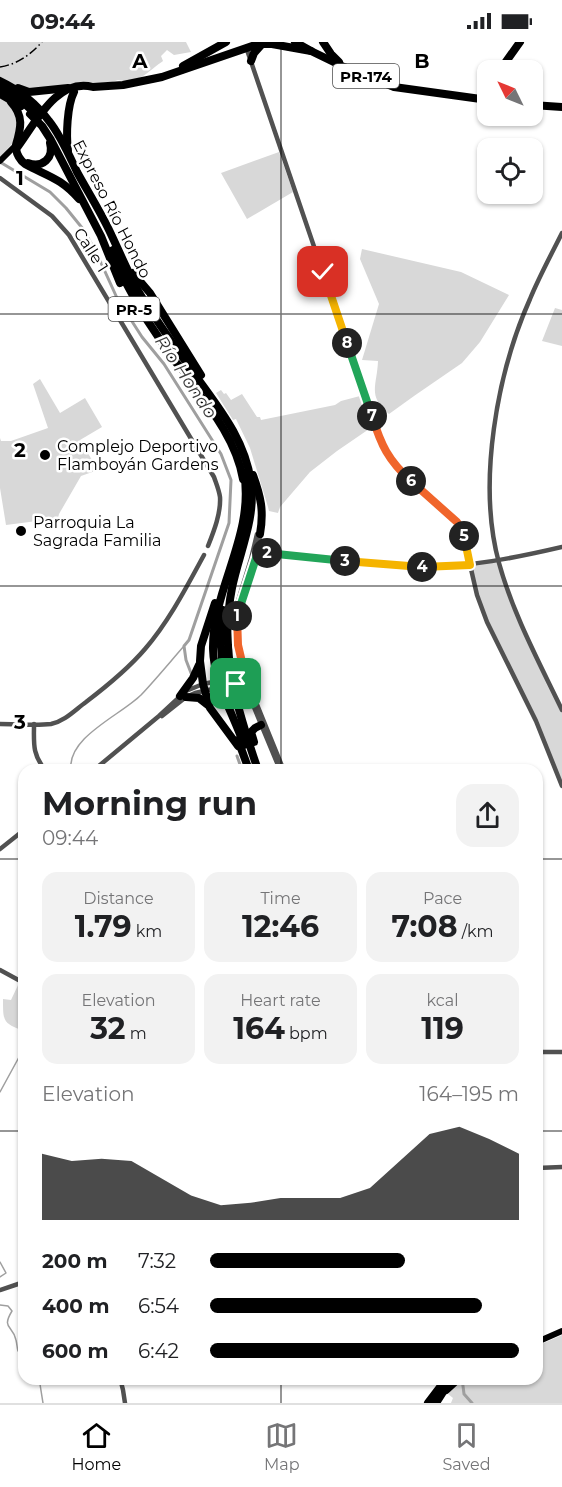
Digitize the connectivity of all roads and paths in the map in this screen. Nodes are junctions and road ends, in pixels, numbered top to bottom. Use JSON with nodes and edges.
{"nodes":[{"id":1,"x":226,"y":42,"type":"edge"},
{"id":2,"x":294,"y":42,"type":"edge"},
{"id":3,"x":520,"y":42,"type":"edge"},
{"id":4,"x":262,"y":44,"type":"junction"},
{"id":5,"x":314,"y":45,"type":"edge"},
{"id":6,"x":282,"y":46,"type":"junction"},
{"id":7,"x":246,"y":47,"type":"junction"},
{"id":8,"x":319,"y":55,"type":"junction"},
{"id":9,"x":507,"y":60,"type":"edge"},
{"id":10,"x":251,"y":61,"type":"junction"},
{"id":11,"x":344,"y":67,"type":"junction"},
{"id":12,"x":180,"y":69,"type":"junction"},
{"id":13,"x":0,"y":81,"type":"edge"},
{"id":14,"x":4,"y":86,"type":"edge"},
{"id":15,"x":73,"y":90,"type":"junction"},
{"id":16,"x":0,"y":94,"type":"edge"},
{"id":17,"x":61,"y":97,"type":"junction"},
{"id":18,"x":9,"y":98,"type":"junction"},
{"id":19,"x":477,"y":98,"type":"edge"},
{"id":20,"x":22,"y":102,"type":"junction"},
{"id":21,"x":543,"y":106,"type":"edge"},
{"id":22,"x":562,"y":107,"type":"edge"},
{"id":23,"x":38,"y":111,"type":"junction"},
{"id":24,"x":48,"y":127,"type":"junction"},
{"id":25,"x":15,"y":150,"type":"junction"},
{"id":26,"x":69,"y":155,"type":"junction"},
{"id":27,"x":0,"y":161,"type":"edge"},
{"id":28,"x":0,"y":166,"type":"edge"},
{"id":29,"x":0,"y":178,"type":"edge"},
{"id":30,"x":93,"y":220,"type":"junction"},
{"id":31,"x":562,"y":233,"type":"edge"},
{"id":32,"x":115,"y":241,"type":"junction"},
{"id":33,"x":162,"y":328,"type":"junction"},
{"id":34,"x":219,"y":408,"type":"junction"},
{"id":35,"x":238,"y":438,"type":"junction"},
{"id":36,"x":259,"y":534,"type":"joint"},
{"id":37,"x":208,"y":546,"type":"dead end"},
{"id":38,"x":562,"y":547,"type":"edge"},
{"id":39,"x":256,"y":552,"type":"junction"},
{"id":40,"x":204,"y":555,"type":"dead end"},
{"id":41,"x":498,"y":561,"type":"junction"},
{"id":42,"x":470,"y":565,"type":"junction"},
{"id":43,"x":226,"y":570,"type":"junction"},
{"id":44,"x":226,"y":591,"type":"junction"},
{"id":45,"x":200,"y":661,"type":"junction"},
{"id":46,"x":222,"y":675,"type":"junction"},
{"id":47,"x":241,"y":679,"type":"junction"},
{"id":48,"x":203,"y":687,"type":"junction"},
{"id":49,"x":227,"y":695,"type":"junction"},
{"id":50,"x":183,"y":697,"type":"junction"},
{"id":51,"x":210,"y":708,"type":"junction"},
{"id":52,"x":562,"y":710,"type":"edge"},
{"id":53,"x":0,"y":724,"type":"edge"},
{"id":54,"x":34,"y":724,"type":"junction"},
{"id":55,"x":260,"y":727,"type":"junction"},
{"id":56,"x":40,"y":764,"type":"edge"},
{"id":57,"x":103,"y":764,"type":"edge"},
{"id":58,"x":249,"y":764,"type":"edge"},
{"id":59,"x":252,"y":764,"type":"edge"},
{"id":60,"x":252,"y":764,"type":"edge"},
{"id":61,"x":253,"y":764,"type":"edge"},
{"id":62,"x":278,"y":764,"type":"edge"},
{"id":63,"x":562,"y":786,"type":"edge"},
{"id":64,"x":18,"y":833,"type":"edge"},
{"id":65,"x":0,"y":848,"type":"edge"},
{"id":66,"x":0,"y":970,"type":"edge"},
{"id":67,"x":18,"y":980,"type":"edge"},
{"id":68,"x":543,"y":1052,"type":"edge"},
{"id":69,"x":562,"y":1052,"type":"edge"},
{"id":70,"x":562,"y":1167,"type":"edge"},
{"id":71,"x":543,"y":1168,"type":"edge"},
{"id":72,"x":18,"y":1284,"type":"edge"},
{"id":73,"x":0,"y":1290,"type":"edge"},
{"id":74,"x":562,"y":1330,"type":"edge"},
{"id":75,"x":543,"y":1339,"type":"edge"},
{"id":76,"x":122,"y":1385,"type":"edge"},
{"id":77,"x":438,"y":1385,"type":"edge"},
{"id":78,"x":441,"y":1385,"type":"edge"},
{"id":79,"x":448,"y":1385,"type":"edge"},
{"id":80,"x":452,"y":1385,"type":"edge"},
{"id":81,"x":443,"y":1393,"type":"junction"},
{"id":82,"x":125,"y":1403,"type":"edge"},
{"id":83,"x":427,"y":1403,"type":"edge"},
{"id":84,"x":436,"y":1403,"type":"edge"}],
"edges":[{"from":1,"to":12,"type":"highway","number":"PR-174"},
{"from":2,"to":5,"type":"highway","number":"PR-174"},
{"from":2,"to":6,"type":"highway"},
{"from":3,"to":9,"type":"highway"},
{"from":4,"to":6,"type":"highway","number":"PR-174"},
{"from":4,"to":7,"type":"highway","number":"PR-174"},
{"from":4,"to":10,"type":"highway"},
{"from":5,"to":6,"type":"highway","number":"PR-174"},
{"from":5,"to":8,"type":"highway","number":"PR-174"},
{"from":5,"to":8,"type":"street"},
{"from":5,"to":11,"type":"highway"},
{"from":7,"to":10,"type":"street"},
{"from":7,"to":12,"type":"highway","number":"PR-174"},
{"from":8,"to":11,"type":"highway","number":"PR-174"},
{"from":10,"to":42,"type":"street"},
{"from":11,"to":19,"type":"highway","number":"PR-174"},
{"from":12,"to":15,"type":"highway","number":"PR-174"},
{"from":13,"to":14,"type":"highway","name":"Expreso Río Hondo","number":"PR-5"},
{"from":14,"to":17,"type":"highway"},
{"from":14,"to":20,"type":"highway"},
{"from":14,"to":23,"type":"highway","name":"Expreso Río Hondo","number":"PR-5"},
{"from":15,"to":17,"type":"highway"},
{"from":15,"to":17,"type":"highway"},
{"from":16,"to":18,"type":"highway","name":"Expreso Río Hondo","number":"PR-5"},
{"from":16,"to":20,"type":"highway"},
{"from":17,"to":23,"type":"highway"},
{"from":17,"to":26,"type":"highway"},
{"from":18,"to":23,"type":"highway","name":"Expreso Río Hondo","number":"PR-5"},
{"from":18,"to":25,"type":"highway"},
{"from":20,"to":23,"type":"highway"},
{"from":21,"to":22,"type":"highway"},
{"from":23,"to":24,"type":"highway","name":"Expreso Río Hondo","number":"PR-5"},
{"from":23,"to":25,"type":"highway"},
{"from":23,"to":25,"type":"highway"},
{"from":24,"to":25,"type":"highway"},
{"from":24,"to":26,"type":"highway","name":"Expreso Río Hondo","number":"PR-5"},
{"from":24,"to":30,"type":"highway","name":"Expreso Río Hondo","number":"PR-5"},
{"from":24,"to":44,"type":"highway"},
{"from":25,"to":27,"type":"main road"},
{"from":25,"to":28,"type":"main road"},
{"from":25,"to":30,"type":"highway"},
{"from":26,"to":32,"type":"highway","name":"Expreso Río Hondo","number":"PR-5"},
{"from":29,"to":37,"type":"street","name":"Calle 1"},
{"from":30,"to":43,"type":"highway","name":"Expreso Río Hondo","number":"PR-5"},
{"from":31,"to":41,"type":"street"},
{"from":32,"to":33,"type":"highway","name":"Expreso Río Hondo","number":"PR-5"},
{"from":32,"to":34,"type":"highway"},
{"from":33,"to":34,"type":"highway","name":"Expreso Río Hondo","number":"PR-5"},
{"from":33,"to":44,"type":"highway"},
{"from":34,"to":35,"type":"highway","name":"Expreso Río Hondo","number":"PR-5"},
{"from":35,"to":36,"type":"highway"},
{"from":35,"to":46,"type":"highway","name":"Expreso Río Hondo","number":"PR-5"},
{"from":36,"to":39,"type":"street"},
{"from":38,"to":41,"type":"street"},
{"from":39,"to":42,"type":"street"},
{"from":39,"to":47,"type":"street"},
{"from":39,"to":47,"type":"street"},
{"from":40,"to":54,"type":"street"},
{"from":41,"to":42,"type":"street"},
{"from":41,"to":52,"type":"street"},
{"from":42,"to":63,"type":"street"},
{"from":43,"to":45,"type":"highway"},
{"from":43,"to":46,"type":"highway","name":"Expreso Río Hondo","number":"PR-5"},
{"from":44,"to":46,"type":"highway"},
{"from":45,"to":48,"type":"highway"},
{"from":45,"to":50,"type":"highway"},
{"from":46,"to":47,"type":"street"},
{"from":46,"to":48,"type":"street"},
{"from":46,"to":49,"type":"highway","name":"Expreso Río Hondo","number":"PR-5"},
{"from":46,"to":49,"type":"highway","name":"Expreso Río Hondo","number":"PR-5"},
{"from":47,"to":48,"type":"street"},
{"from":47,"to":55,"type":"street"},
{"from":47,"to":55,"type":"street"},
{"from":48,"to":50,"type":"street"},
{"from":48,"to":51,"type":"highway"},
{"from":49,"to":59,"type":"highway","name":"Expreso Río Hondo","number":"PR-5"},
{"from":49,"to":60,"type":"highway","name":"Expreso Río Hondo","number":"PR-5"},
{"from":50,"to":51,"type":"highway"},
{"from":50,"to":57,"type":"street"},
{"from":51,"to":58,"type":"highway"},
{"from":53,"to":54,"type":"street"},
{"from":54,"to":56,"type":"street"},
{"from":55,"to":61,"type":"highway"},
{"from":55,"to":62,"type":"street"},
{"from":64,"to":65,"type":"street"},
{"from":66,"to":67,"type":"street"},
{"from":68,"to":69,"type":"street"},
{"from":70,"to":71,"type":"street"},
{"from":72,"to":73,"type":"street"},
{"from":74,"to":75,"type":"main road"},
{"from":76,"to":82,"type":"street"},
{"from":77,"to":83,"type":"highway"},
{"from":78,"to":83,"type":"highway"},
{"from":79,"to":81,"type":"highway"},
{"from":80,"to":81,"type":"highway"},
{"from":81,"to":84,"type":"highway"}]}
